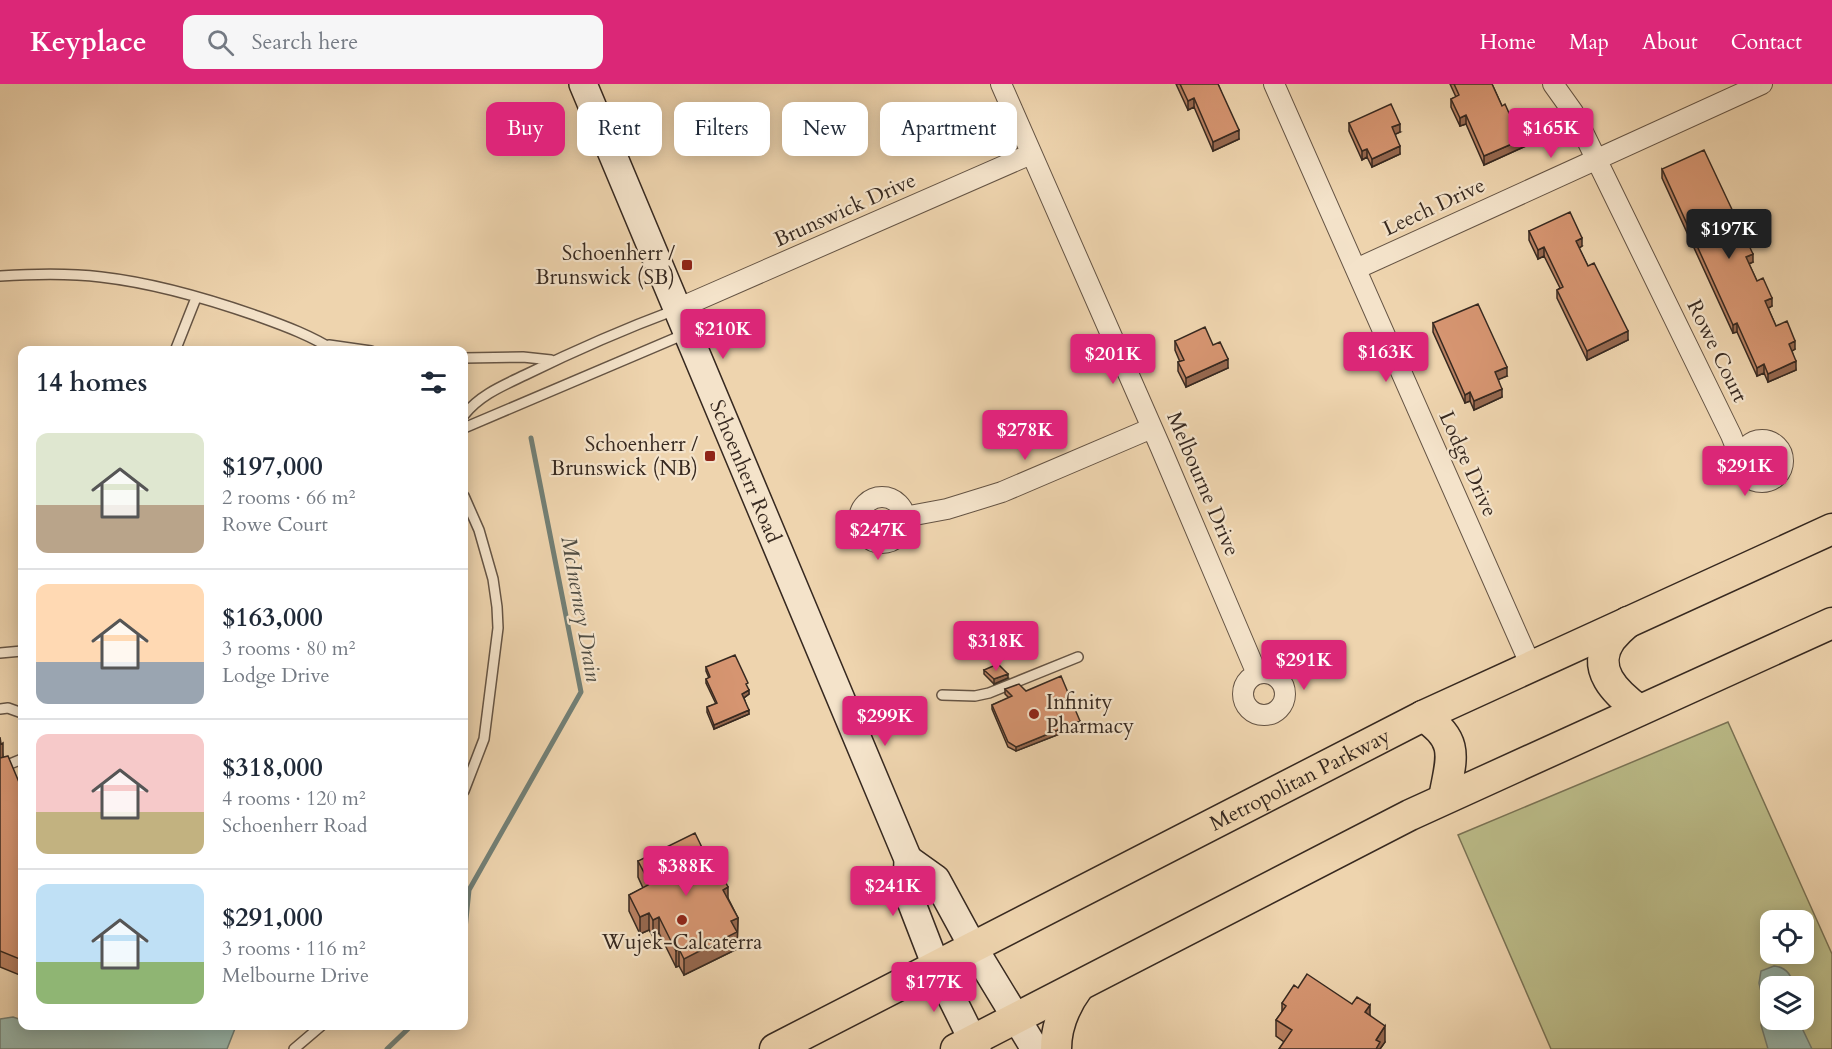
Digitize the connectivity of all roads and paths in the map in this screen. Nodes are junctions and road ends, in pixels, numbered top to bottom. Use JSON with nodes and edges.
{"nodes":[{"id":1,"x":583,"y":84,"type":"edge"},
{"id":2,"x":1001,"y":84,"type":"edge"},
{"id":3,"x":1274,"y":84,"type":"edge"},
{"id":4,"x":1553,"y":84,"type":"edge"},
{"id":5,"x":1762,"y":84,"type":"edge"},
{"id":6,"x":1031,"y":154,"type":"junction"},
{"id":7,"x":1596,"y":159,"type":"junction"},
{"id":8,"x":1356,"y":269,"type":"junction"},
{"id":9,"x":0,"y":276,"type":"edge"},
{"id":10,"x":196,"y":298,"type":"junction"},
{"id":11,"x":682,"y":321,"type":"junction"},
{"id":12,"x":326,"y":345,"type":"joint"},
{"id":13,"x":177,"y":346,"type":"edge"},
{"id":14,"x":334,"y":346,"type":"edge"},
{"id":15,"x":468,"y":358,"type":"edge"},
{"id":16,"x":551,"y":360,"type":"junction"},
{"id":17,"x":468,"y":410,"type":"edge"},
{"id":18,"x":468,"y":426,"type":"edge"},
{"id":19,"x":1152,"y":428,"type":"junction"},
{"id":20,"x":1731,"y":435,"type":"junction"},
{"id":21,"x":1757,"y":441,"type":"junction"},
{"id":22,"x":1741,"y":460,"type":"junction"},
{"id":23,"x":468,"y":504,"type":"edge"},
{"id":24,"x":904,"y":517,"type":"dead end"},
{"id":25,"x":1832,"y":529,"type":"edge"},
{"id":26,"x":1628,"y":622,"type":"junction"},
{"id":27,"x":1832,"y":623,"type":"edge"},
{"id":28,"x":18,"y":651,"type":"edge"},
{"id":29,"x":0,"y":653,"type":"edge"},
{"id":30,"x":1078,"y":657,"type":"dead end"},
{"id":31,"x":1531,"y":666,"type":"junction"},
{"id":32,"x":1257,"y":674,"type":"dead end"},
{"id":33,"x":942,"y":695,"type":"dead end"},
{"id":34,"x":0,"y":709,"type":"edge"},
{"id":35,"x":1639,"y":710,"type":"junction"},
{"id":36,"x":18,"y":712,"type":"edge"},
{"id":37,"x":1423,"y":716,"type":"junction"},
{"id":38,"x":18,"y":761,"type":"edge"},
{"id":39,"x":0,"y":768,"type":"edge"},
{"id":40,"x":468,"y":781,"type":"edge"},
{"id":41,"x":1444,"y":798,"type":"junction"},
{"id":42,"x":908,"y":859,"type":"junction"},
{"id":43,"x":973,"y":946,"type":"junction"},
{"id":44,"x":936,"y":966,"type":"junction"},
{"id":45,"x":1079,"y":986,"type":"junction"},
{"id":46,"x":1015,"y":1019,"type":"junction"},
{"id":47,"x":316,"y":1030,"type":"edge"},
{"id":48,"x":968,"y":1046,"type":"edge"},
{"id":49,"x":294,"y":1049,"type":"edge"},
{"id":50,"x":775,"y":1049,"type":"edge"},
{"id":51,"x":1035,"y":1049,"type":"edge"},
{"id":52,"x":1056,"y":1049,"type":"edge"}],
"edges":[{"from":1,"to":11,"type":"main road","name":"Schoenherr Road"},
{"from":2,"to":6,"type":"street","name":"Melbourne Drive"},
{"from":3,"to":8,"type":"street","name":"Lodge Drive"},
{"from":4,"to":7,"type":"street","name":"Rowe Court"},
{"from":5,"to":7,"type":"street","name":"Leech Drive"},
{"from":6,"to":11,"type":"street","name":"Brunswick Drive"},
{"from":6,"to":19,"type":"street","name":"Melbourne Drive"},
{"from":7,"to":8,"type":"street","name":"Leech Drive"},
{"from":7,"to":20,"type":"street","name":"Rowe Court"},
{"from":8,"to":31,"type":"street","name":"Lodge Drive"},
{"from":9,"to":10,"type":"lane"},
{"from":10,"to":12,"type":"lane"},
{"from":10,"to":13,"type":"lane"},
{"from":11,"to":16,"type":"lane"},
{"from":11,"to":18,"type":"lane"},
{"from":11,"to":42,"type":"main road","name":"Schoenherr Road"},
{"from":12,"to":14,"type":"lane"},
{"from":15,"to":16,"type":"lane"},
{"from":16,"to":17,"type":"lane"},
{"from":19,"to":24,"type":"street"},
{"from":19,"to":32,"type":"street","name":"Melbourne Drive"},
{"from":20,"to":21,"type":"street","name":"Rowe Court"},
{"from":20,"to":22,"type":"street","name":"Rowe Court"},
{"from":21,"to":22,"type":"street"},
{"from":21,"to":22,"type":"street","name":"Rowe Court"},
{"from":23,"to":40,"type":"lane"},
{"from":25,"to":26,"type":"main road","name":"Metropolitan Parkway"},
{"from":26,"to":31,"type":"main road","name":"Metropolitan Parkway"},
{"from":26,"to":35,"type":"main road"},
{"from":27,"to":35,"type":"main road"},
{"from":28,"to":29,"type":"lane"},
{"from":30,"to":33,"type":"lane"},
{"from":31,"to":37,"type":"main road","name":"Metropolitan Parkway"},
{"from":34,"to":36,"type":"lane"},
{"from":35,"to":41,"type":"main road"},
{"from":37,"to":41,"type":"main road"},
{"from":37,"to":43,"type":"main road","name":"Metropolitan Parkway"},
{"from":38,"to":39,"type":"lane"},
{"from":41,"to":45,"type":"main road"},
{"from":42,"to":43,"type":"main road"},
{"from":42,"to":44,"type":"main road","name":"Schoenherr Road"},
{"from":43,"to":44,"type":"main road","name":"Metropolitan Parkway"},
{"from":43,"to":46,"type":"main road"},
{"from":44,"to":48,"type":"main road","name":"Schoenherr Road"},
{"from":44,"to":50,"type":"main road","name":"Metropolitan Parkway"},
{"from":45,"to":46,"type":"main road"},
{"from":45,"to":52,"type":"main road"},
{"from":46,"to":48,"type":"main road"},
{"from":46,"to":51,"type":"main road"},
{"from":47,"to":49,"type":"lane"}]}
